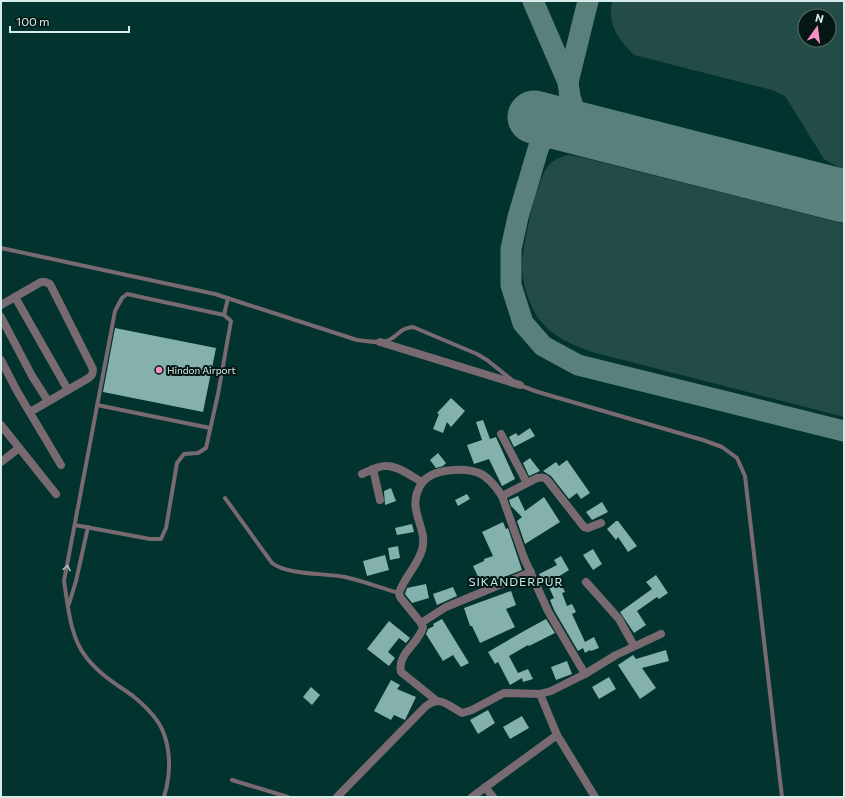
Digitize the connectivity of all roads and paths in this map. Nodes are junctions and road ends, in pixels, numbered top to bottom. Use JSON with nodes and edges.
{"nodes":[{"id":1,"x":1,"y":248,"type":"edge"},
{"id":2,"x":15,"y":297,"type":"junction"},
{"id":3,"x":228,"y":298,"type":"junction"},
{"id":4,"x":1,"y":305,"type":"edge"},
{"id":5,"x":224,"y":314,"type":"junction"},
{"id":6,"x":1,"y":317,"type":"edge"},
{"id":7,"x":380,"y":342,"type":"junction"},
{"id":8,"x":1,"y":360,"type":"edge"},
{"id":9,"x":520,"y":385,"type":"junction"},
{"id":10,"x":68,"y":390,"type":"junction"},
{"id":11,"x":48,"y":401,"type":"junction"},
{"id":12,"x":97,"y":405,"type":"junction"},
{"id":13,"x":30,"y":412,"type":"junction"},
{"id":14,"x":1,"y":425,"type":"edge"},
{"id":15,"x":210,"y":428,"type":"junction"},
{"id":16,"x":501,"y":434,"type":"dead end"},
{"id":17,"x":20,"y":448,"type":"junction"},
{"id":18,"x":1,"y":462,"type":"edge"},
{"id":19,"x":61,"y":465,"type":"dead end"},
{"id":20,"x":373,"y":469,"type":"junction"},
{"id":21,"x":362,"y":474,"type":"dead end"},
{"id":22,"x":422,"y":482,"type":"junction"},
{"id":23,"x":527,"y":483,"type":"junction"},
{"id":24,"x":56,"y":494,"type":"dead end"},
{"id":25,"x":502,"y":496,"type":"junction"},
{"id":26,"x":225,"y":498,"type":"dead end"},
{"id":27,"x":380,"y":500,"type":"dead end"},
{"id":28,"x":601,"y":523,"type":"dead end"},
{"id":29,"x":75,"y":525,"type":"junction"},
{"id":30,"x":88,"y":527,"type":"junction"},
{"id":31,"x":531,"y":572,"type":"junction"},
{"id":32,"x":586,"y":582,"type":"dead end"},
{"id":33,"x":399,"y":593,"type":"junction"},
{"id":34,"x":68,"y":607,"type":"junction"},
{"id":35,"x":421,"y":623,"type":"junction"},
{"id":36,"x":661,"y":634,"type":"dead end"},
{"id":37,"x":634,"y":646,"type":"junction"},
{"id":38,"x":585,"y":674,"type":"junction"},
{"id":39,"x":540,"y":694,"type":"junction"},
{"id":40,"x":436,"y":701,"type":"junction"},
{"id":41,"x":557,"y":735,"type":"junction"},
{"id":42,"x":232,"y":780,"type":"dead end"},
{"id":43,"x":485,"y":787,"type":"junction"},
{"id":44,"x":164,"y":797,"type":"edge"},
{"id":45,"x":288,"y":797,"type":"edge"},
{"id":46,"x":337,"y":797,"type":"edge"},
{"id":47,"x":472,"y":797,"type":"edge"},
{"id":48,"x":493,"y":797,"type":"edge"},
{"id":49,"x":595,"y":797,"type":"edge"},
{"id":50,"x":782,"y":797,"type":"edge"}],
"edges":[{"from":1,"to":3,"type":"lane"},
{"from":2,"to":4,"type":"street"},
{"from":2,"to":10,"type":"street"},
{"from":2,"to":10,"type":"street"},
{"from":3,"to":5,"type":"lane"},
{"from":3,"to":7,"type":"lane"},
{"from":5,"to":12,"type":"lane"},
{"from":5,"to":15,"type":"lane"},
{"from":6,"to":11,"type":"street"},
{"from":7,"to":9,"type":"street"},
{"from":7,"to":9,"type":"lane"},
{"from":8,"to":13,"type":"street"},
{"from":9,"to":50,"type":"lane"},
{"from":10,"to":11,"type":"street"},
{"from":11,"to":13,"type":"street"},
{"from":12,"to":15,"type":"lane"},
{"from":12,"to":29,"type":"lane"},
{"from":13,"to":19,"type":"street"},
{"from":14,"to":17,"type":"street"},
{"from":15,"to":30,"type":"lane"},
{"from":16,"to":23,"type":"street"},
{"from":17,"to":18,"type":"street"},
{"from":17,"to":24,"type":"street"},
{"from":20,"to":21,"type":"street"},
{"from":20,"to":22,"type":"street"},
{"from":20,"to":27,"type":"street"},
{"from":22,"to":25,"type":"street"},
{"from":22,"to":33,"type":"street"},
{"from":23,"to":25,"type":"street"},
{"from":23,"to":28,"type":"street"},
{"from":25,"to":31,"type":"street"},
{"from":26,"to":33,"type":"lane"},
{"from":29,"to":30,"type":"lane"},
{"from":34,"to":29,"type":"lane","one_way":true},
{"from":30,"to":34,"type":"lane"},
{"from":31,"to":35,"type":"street"},
{"from":31,"to":38,"type":"street"},
{"from":32,"to":37,"type":"street"},
{"from":33,"to":35,"type":"street"},
{"from":34,"to":44,"type":"lane"},
{"from":35,"to":40,"type":"street"},
{"from":36,"to":37,"type":"street"},
{"from":37,"to":38,"type":"street"},
{"from":38,"to":39,"type":"street"},
{"from":39,"to":40,"type":"street"},
{"from":39,"to":41,"type":"street"},
{"from":40,"to":46,"type":"street"},
{"from":41,"to":43,"type":"street"},
{"from":41,"to":49,"type":"street"},
{"from":42,"to":45,"type":"lane"},
{"from":43,"to":47,"type":"street"},
{"from":43,"to":48,"type":"street"}]}
